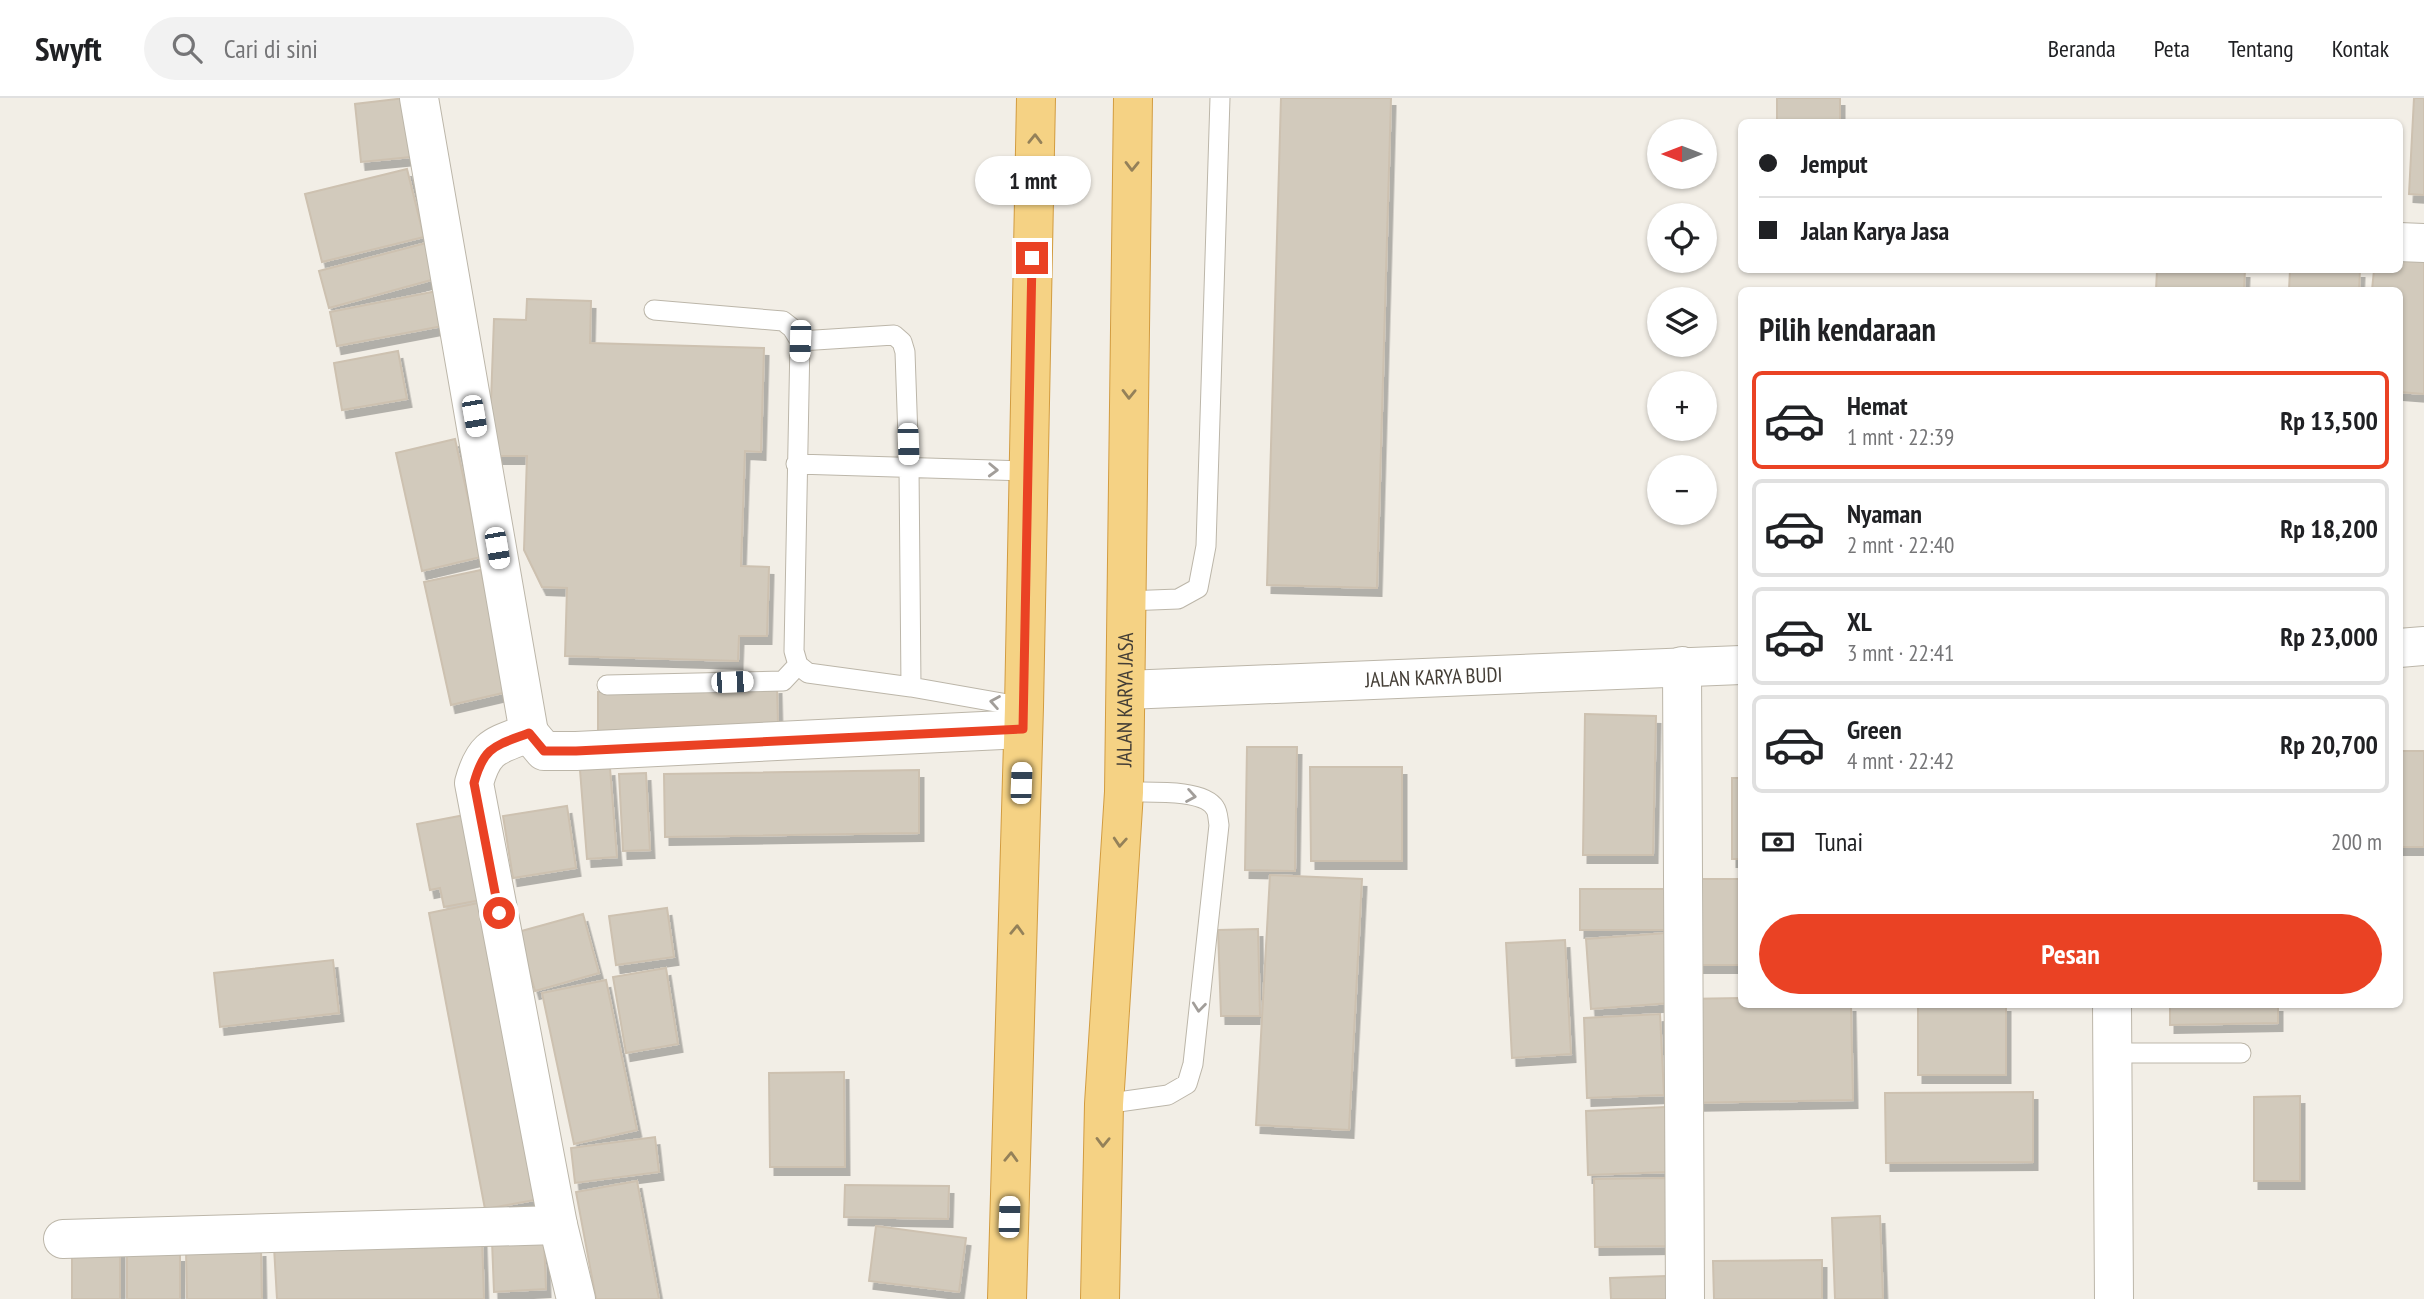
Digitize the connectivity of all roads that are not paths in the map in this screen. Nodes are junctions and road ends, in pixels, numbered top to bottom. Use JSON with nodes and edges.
{"nodes":[{"id":1,"x":419,"y":98,"type":"edge"},
{"id":2,"x":1036,"y":98,"type":"edge"},
{"id":3,"x":1133,"y":98,"type":"edge"},
{"id":4,"x":1220,"y":98,"type":"edge"},
{"id":5,"x":2403,"y":242,"type":"edge"},
{"id":6,"x":2424,"y":243,"type":"edge"},
{"id":7,"x":654,"y":310,"type":"dead end"},
{"id":8,"x":800,"y":341,"type":"junction"},
{"id":9,"x":796,"y":464,"type":"junction"},
{"id":10,"x":909,"y":467,"type":"junction"},
{"id":11,"x":1028,"y":471,"type":"junction"},
{"id":12,"x":1126,"y":601,"type":"junction"},
{"id":13,"x":2424,"y":646,"type":"edge"},
{"id":14,"x":2403,"y":648,"type":"edge"},
{"id":15,"x":798,"y":665,"type":"junction"},
{"id":16,"x":1738,"y":665,"type":"edge"},
{"id":17,"x":1682,"y":666,"type":"junction"},
{"id":18,"x":607,"y":685,"type":"dead end"},
{"id":19,"x":911,"y":687,"type":"junction"},
{"id":20,"x":1126,"y":690,"type":"junction"},
{"id":21,"x":1024,"y":718,"type":"junction"},
{"id":22,"x":529,"y":733,"type":"junction"},
{"id":23,"x":1124,"y":792,"type":"junction"},
{"id":24,"x":2112,"y":1008,"type":"edge"},
{"id":25,"x":2113,"y":1053,"type":"junction"},
{"id":26,"x":2241,"y":1053,"type":"dead end"},
{"id":27,"x":1104,"y":1104,"type":"junction"},
{"id":28,"x":558,"y":1225,"type":"junction"},
{"id":29,"x":63,"y":1239,"type":"dead end"},
{"id":30,"x":576,"y":1299,"type":"edge"},
{"id":31,"x":1007,"y":1299,"type":"edge"},
{"id":32,"x":1100,"y":1299,"type":"edge"},
{"id":33,"x":1685,"y":1299,"type":"edge"},
{"id":34,"x":2115,"y":1299,"type":"edge"}],
"edges":[{"from":1,"to":22,"type":"street"},
{"from":11,"to":2,"type":"highway","one_way":true},
{"from":3,"to":12,"type":"highway","name":"JALAN KARYA JASA","one_way":true},
{"from":4,"to":12,"type":"lane"},
{"from":5,"to":6,"type":"street"},
{"from":7,"to":8,"type":"lane"},
{"from":8,"to":9,"type":"lane"},
{"from":8,"to":10,"type":"lane"},
{"from":9,"to":10,"type":"lane"},
{"from":9,"to":15,"type":"lane"},
{"from":10,"to":11,"type":"lane","one_way":true},
{"from":10,"to":19,"type":"lane"},
{"from":11,"to":21,"type":"highway"},
{"from":12,"to":20,"type":"highway","name":"JALAN KARYA JASA"},
{"from":13,"to":14,"type":"street"},
{"from":15,"to":18,"type":"lane"},
{"from":15,"to":19,"type":"lane"},
{"from":16,"to":17,"type":"street","name":"JALAN KARYA BUDI"},
{"from":17,"to":20,"type":"street","name":"JALAN KARYA BUDI"},
{"from":17,"to":33,"type":"street"},
{"from":21,"to":19,"type":"lane","one_way":true},
{"from":20,"to":23,"type":"highway","name":"JALAN KARYA JASA"},
{"from":21,"to":22,"type":"street"},
{"from":31,"to":21,"type":"highway","one_way":true},
{"from":22,"to":28,"type":"street"},
{"from":23,"to":27,"type":"highway","name":"JALAN KARYA JASA","one_way":true},
{"from":23,"to":27,"type":"lane","one_way":true},
{"from":24,"to":25,"type":"street"},
{"from":25,"to":26,"type":"lane"},
{"from":25,"to":34,"type":"street"},
{"from":27,"to":32,"type":"highway","name":"JALAN KARYA JASA","one_way":true},
{"from":28,"to":29,"type":"street"},
{"from":28,"to":30,"type":"street"}]}
